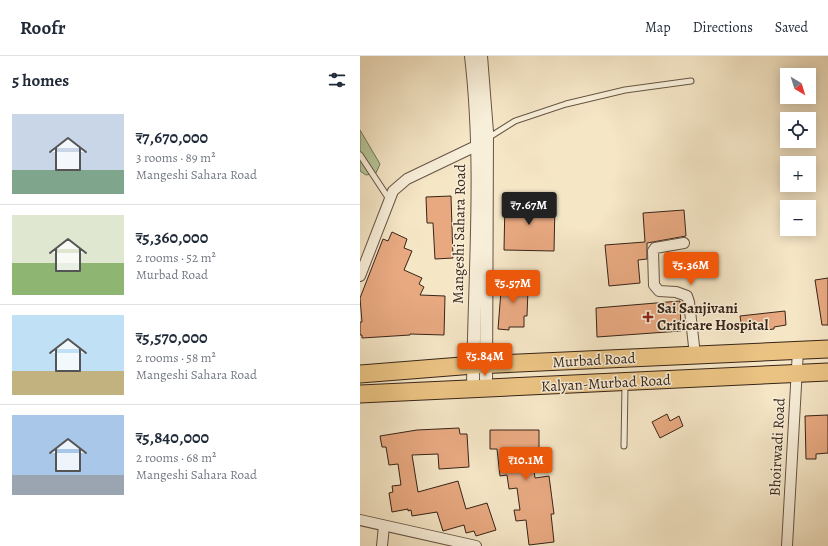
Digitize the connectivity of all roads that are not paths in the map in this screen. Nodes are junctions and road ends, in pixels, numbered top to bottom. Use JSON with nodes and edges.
{"nodes":[{"id":1,"x":471,"y":56,"type":"edge"},
{"id":2,"x":481,"y":56,"type":"edge"},
{"id":3,"x":691,"y":81,"type":"dead end"},
{"id":4,"x":487,"y":139,"type":"junction"},
{"id":5,"x":476,"y":146,"type":"junction"},
{"id":6,"x":360,"y":155,"type":"edge"},
{"id":7,"x":390,"y":199,"type":"junction"},
{"id":8,"x":684,"y":243,"type":"dead end"},
{"id":9,"x":360,"y":276,"type":"edge"},
{"id":10,"x":828,"y":349,"type":"edge"},
{"id":11,"x":798,"y":350,"type":"junction"},
{"id":12,"x":695,"y":355,"type":"junction"},
{"id":13,"x":480,"y":365,"type":"junction"},
{"id":14,"x":828,"y":372,"type":"edge"},
{"id":15,"x":796,"y":373,"type":"junction"},
{"id":16,"x":360,"y":374,"type":"edge"},
{"id":17,"x":625,"y":382,"type":"junction"},
{"id":18,"x":480,"y":388,"type":"junction"},
{"id":19,"x":360,"y":394,"type":"edge"},
{"id":20,"x":624,"y":446,"type":"dead end"},
{"id":21,"x":360,"y":520,"type":"edge"},
{"id":22,"x":384,"y":526,"type":"junction"},
{"id":23,"x":382,"y":546,"type":"edge"},
{"id":24,"x":476,"y":546,"type":"edge"},
{"id":25,"x":787,"y":546,"type":"edge"}],
"edges":[{"from":1,"to":5,"type":"street","name":"Mangeshi Sahara Road"},
{"from":2,"to":4,"type":"street","name":"Mangeshi Sahara Road"},
{"from":3,"to":4,"type":"lane"},
{"from":4,"to":5,"type":"lane"},
{"from":4,"to":13,"type":"street","name":"Mangeshi Sahara Road"},
{"from":5,"to":7,"type":"street"},
{"from":5,"to":13,"type":"street","name":"Mangeshi Sahara Road"},
{"from":6,"to":7,"type":"lane"},
{"from":7,"to":9,"type":"street"},
{"from":8,"to":12,"type":"street"},
{"from":10,"to":11,"type":"highway","name":"Murbad Road"},
{"from":11,"to":12,"type":"highway","name":"Murbad Road"},
{"from":11,"to":15,"type":"street","name":"Bhoirwadi Road"},
{"from":12,"to":13,"type":"highway","name":"Murbad Road"},
{"from":13,"to":16,"type":"highway","name":"Murbad Road"},
{"from":13,"to":18,"type":"street","name":"Mangeshi Sahara Road"},
{"from":14,"to":15,"type":"highway","name":"Kalyan-Murbad Road"},
{"from":15,"to":17,"type":"highway","name":"Kalyan-Murbad Road"},
{"from":15,"to":25,"type":"street","name":"Bhoirwadi Road"},
{"from":17,"to":18,"type":"highway","name":"Kalyan-Murbad Road"},
{"from":17,"to":20,"type":"lane"},
{"from":18,"to":19,"type":"highway","name":"Kalyan-Murbad Road"},
{"from":21,"to":22,"type":"street"},
{"from":22,"to":23,"type":"street"},
{"from":22,"to":24,"type":"street"}]}
